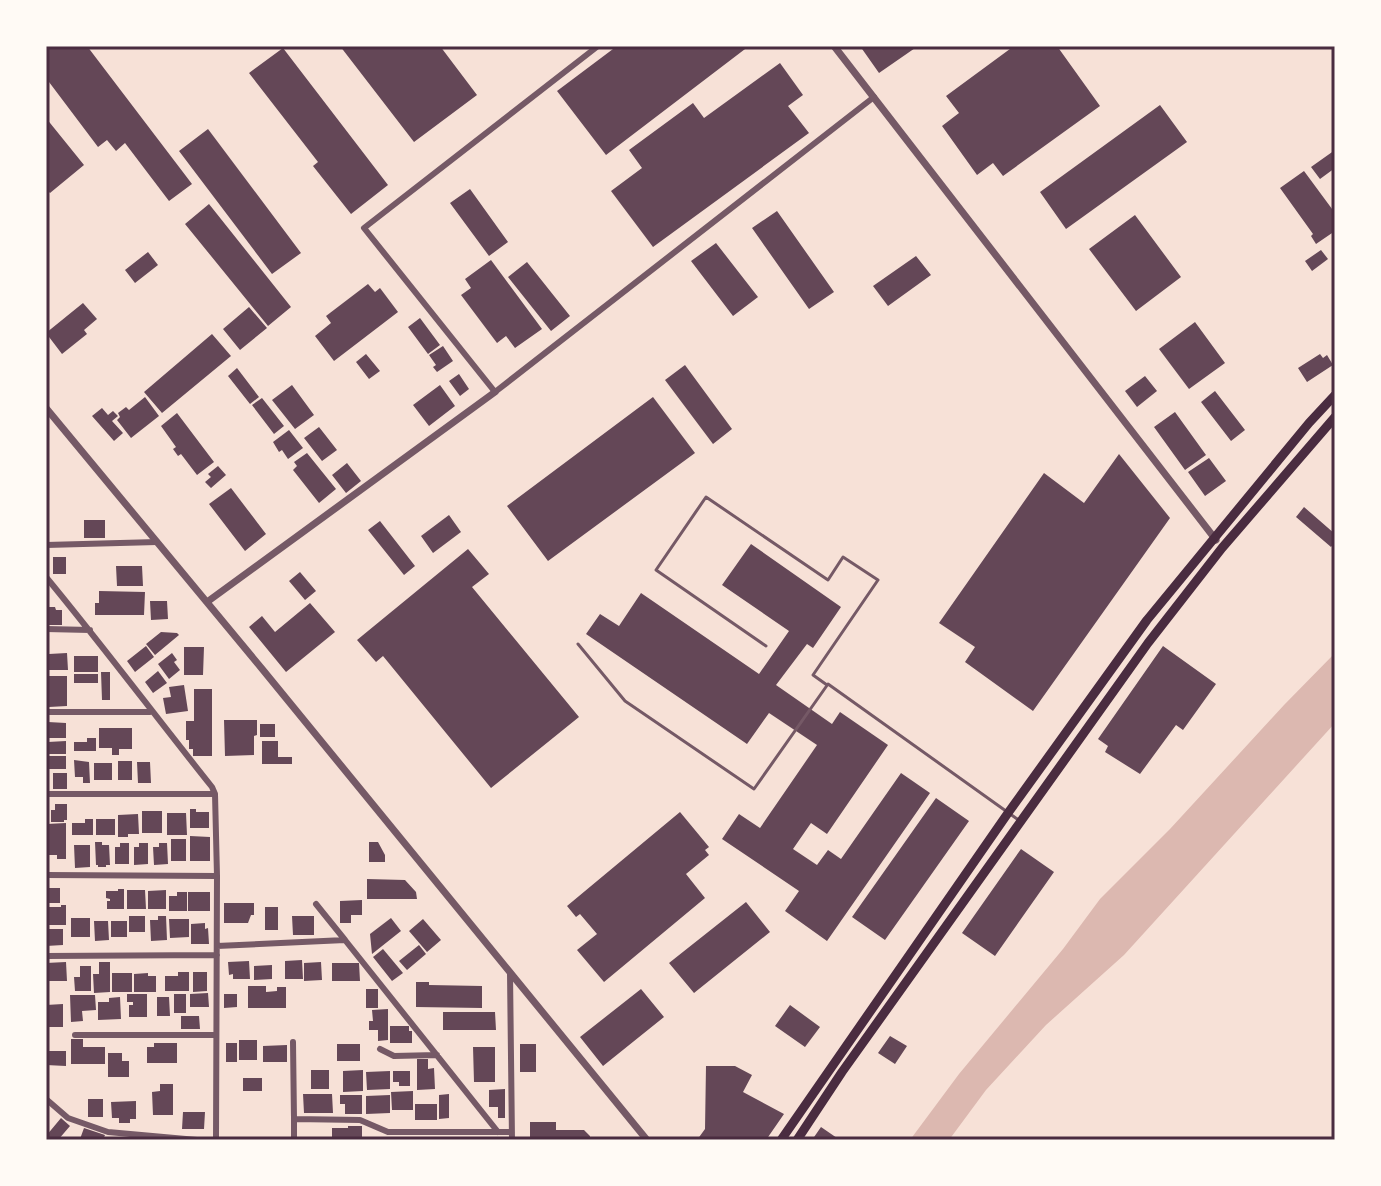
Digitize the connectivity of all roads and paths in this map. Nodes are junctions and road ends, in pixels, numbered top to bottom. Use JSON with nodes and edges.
{"nodes":[{"id":1,"x":598,"y":46,"type":"edge"},
{"id":2,"x":834,"y":46,"type":"edge"},
{"id":3,"x":874,"y":97,"type":"junction"},
{"id":4,"x":495,"y":392,"type":"junction"},
{"id":5,"x":1335,"y":395,"type":"edge"},
{"id":6,"x":46,"y":408,"type":"edge"},
{"id":7,"x":1335,"y":417,"type":"edge"},
{"id":8,"x":1214,"y":538,"type":"junction"},
{"id":9,"x":157,"y":542,"type":"junction"},
{"id":10,"x":46,"y":545,"type":"edge"},
{"id":11,"x":1222,"y":548,"type":"junction"},
{"id":12,"x":46,"y":577,"type":"edge"},
{"id":13,"x":207,"y":602,"type":"junction"},
{"id":14,"x":46,"y":629,"type":"edge"},
{"id":15,"x":90,"y":630,"type":"junction"},
{"id":16,"x":578,"y":644,"type":"dead end"},
{"id":17,"x":766,"y":646,"type":"dead end"},
{"id":18,"x":827,"y":685,"type":"junction"},
{"id":19,"x":46,"y":712,"type":"edge"},
{"id":20,"x":151,"y":712,"type":"junction"},
{"id":21,"x":46,"y":794,"type":"edge"},
{"id":22,"x":215,"y":794,"type":"junction"},
{"id":23,"x":1008,"y":813,"type":"junction"},
{"id":24,"x":1020,"y":821,"type":"junction"},
{"id":25,"x":46,"y":875,"type":"edge"},
{"id":26,"x":217,"y":876,"type":"junction"},
{"id":27,"x":316,"y":904,"type":"dead end"},
{"id":28,"x":345,"y":940,"type":"junction"},
{"id":29,"x":217,"y":946,"type":"junction"},
{"id":30,"x":217,"y":955,"type":"junction"},
{"id":31,"x":46,"y":956,"type":"edge"},
{"id":32,"x":510,"y":973,"type":"junction"},
{"id":33,"x":75,"y":1035,"type":"dead end"},
{"id":34,"x":216,"y":1035,"type":"junction"},
{"id":35,"x":293,"y":1042,"type":"dead end"},
{"id":36,"x":380,"y":1049,"type":"dead end"},
{"id":37,"x":437,"y":1055,"type":"junction"},
{"id":38,"x":46,"y":1099,"type":"edge"},
{"id":39,"x":294,"y":1119,"type":"junction"},
{"id":40,"x":498,"y":1132,"type":"junction"},
{"id":41,"x":512,"y":1136,"type":"edge"},
{"id":42,"x":197,"y":1140,"type":"edge"},
{"id":43,"x":216,"y":1140,"type":"edge"},
{"id":44,"x":294,"y":1140,"type":"edge"},
{"id":45,"x":647,"y":1140,"type":"edge"},
{"id":46,"x":781,"y":1140,"type":"edge"},
{"id":47,"x":797,"y":1140,"type":"edge"}],
"edges":[{"from":1,"to":4,"type":"street"},
{"from":2,"to":3,"type":"street"},
{"from":3,"to":4,"type":"street"},
{"from":3,"to":8,"type":"street"},
{"from":4,"to":13,"type":"street"},
{"from":5,"to":8,"type":"main road"},
{"from":6,"to":9,"type":"street"},
{"from":7,"to":11,"type":"main road"},
{"from":8,"to":11,"type":"street"},
{"from":8,"to":23,"type":"main road"},
{"from":9,"to":10,"type":"street"},
{"from":9,"to":13,"type":"street"},
{"from":11,"to":24,"type":"main road"},
{"from":12,"to":15,"type":"street"},
{"from":13,"to":32,"type":"street"},
{"from":14,"to":15,"type":"street"},
{"from":15,"to":20,"type":"street"},
{"from":16,"to":18,"type":"lane"},
{"from":17,"to":18,"type":"lane"},
{"from":18,"to":23,"type":"lane"},
{"from":19,"to":20,"type":"street"},
{"from":20,"to":22,"type":"street"},
{"from":21,"to":22,"type":"street"},
{"from":22,"to":26,"type":"street"},
{"from":23,"to":24,"type":"lane"},
{"from":23,"to":46,"type":"main road"},
{"from":24,"to":47,"type":"main road"},
{"from":25,"to":26,"type":"street"},
{"from":26,"to":29,"type":"street"},
{"from":27,"to":28,"type":"street"},
{"from":28,"to":29,"type":"street"},
{"from":28,"to":37,"type":"street"},
{"from":29,"to":30,"type":"street"},
{"from":30,"to":31,"type":"street"},
{"from":30,"to":34,"type":"street"},
{"from":32,"to":41,"type":"street"},
{"from":32,"to":45,"type":"street"},
{"from":33,"to":34,"type":"street"},
{"from":34,"to":43,"type":"street"},
{"from":35,"to":39,"type":"street"},
{"from":36,"to":37,"type":"street"},
{"from":37,"to":40,"type":"street"},
{"from":38,"to":42,"type":"street"},
{"from":39,"to":40,"type":"street"},
{"from":39,"to":44,"type":"street"},
{"from":40,"to":41,"type":"street"}]}
